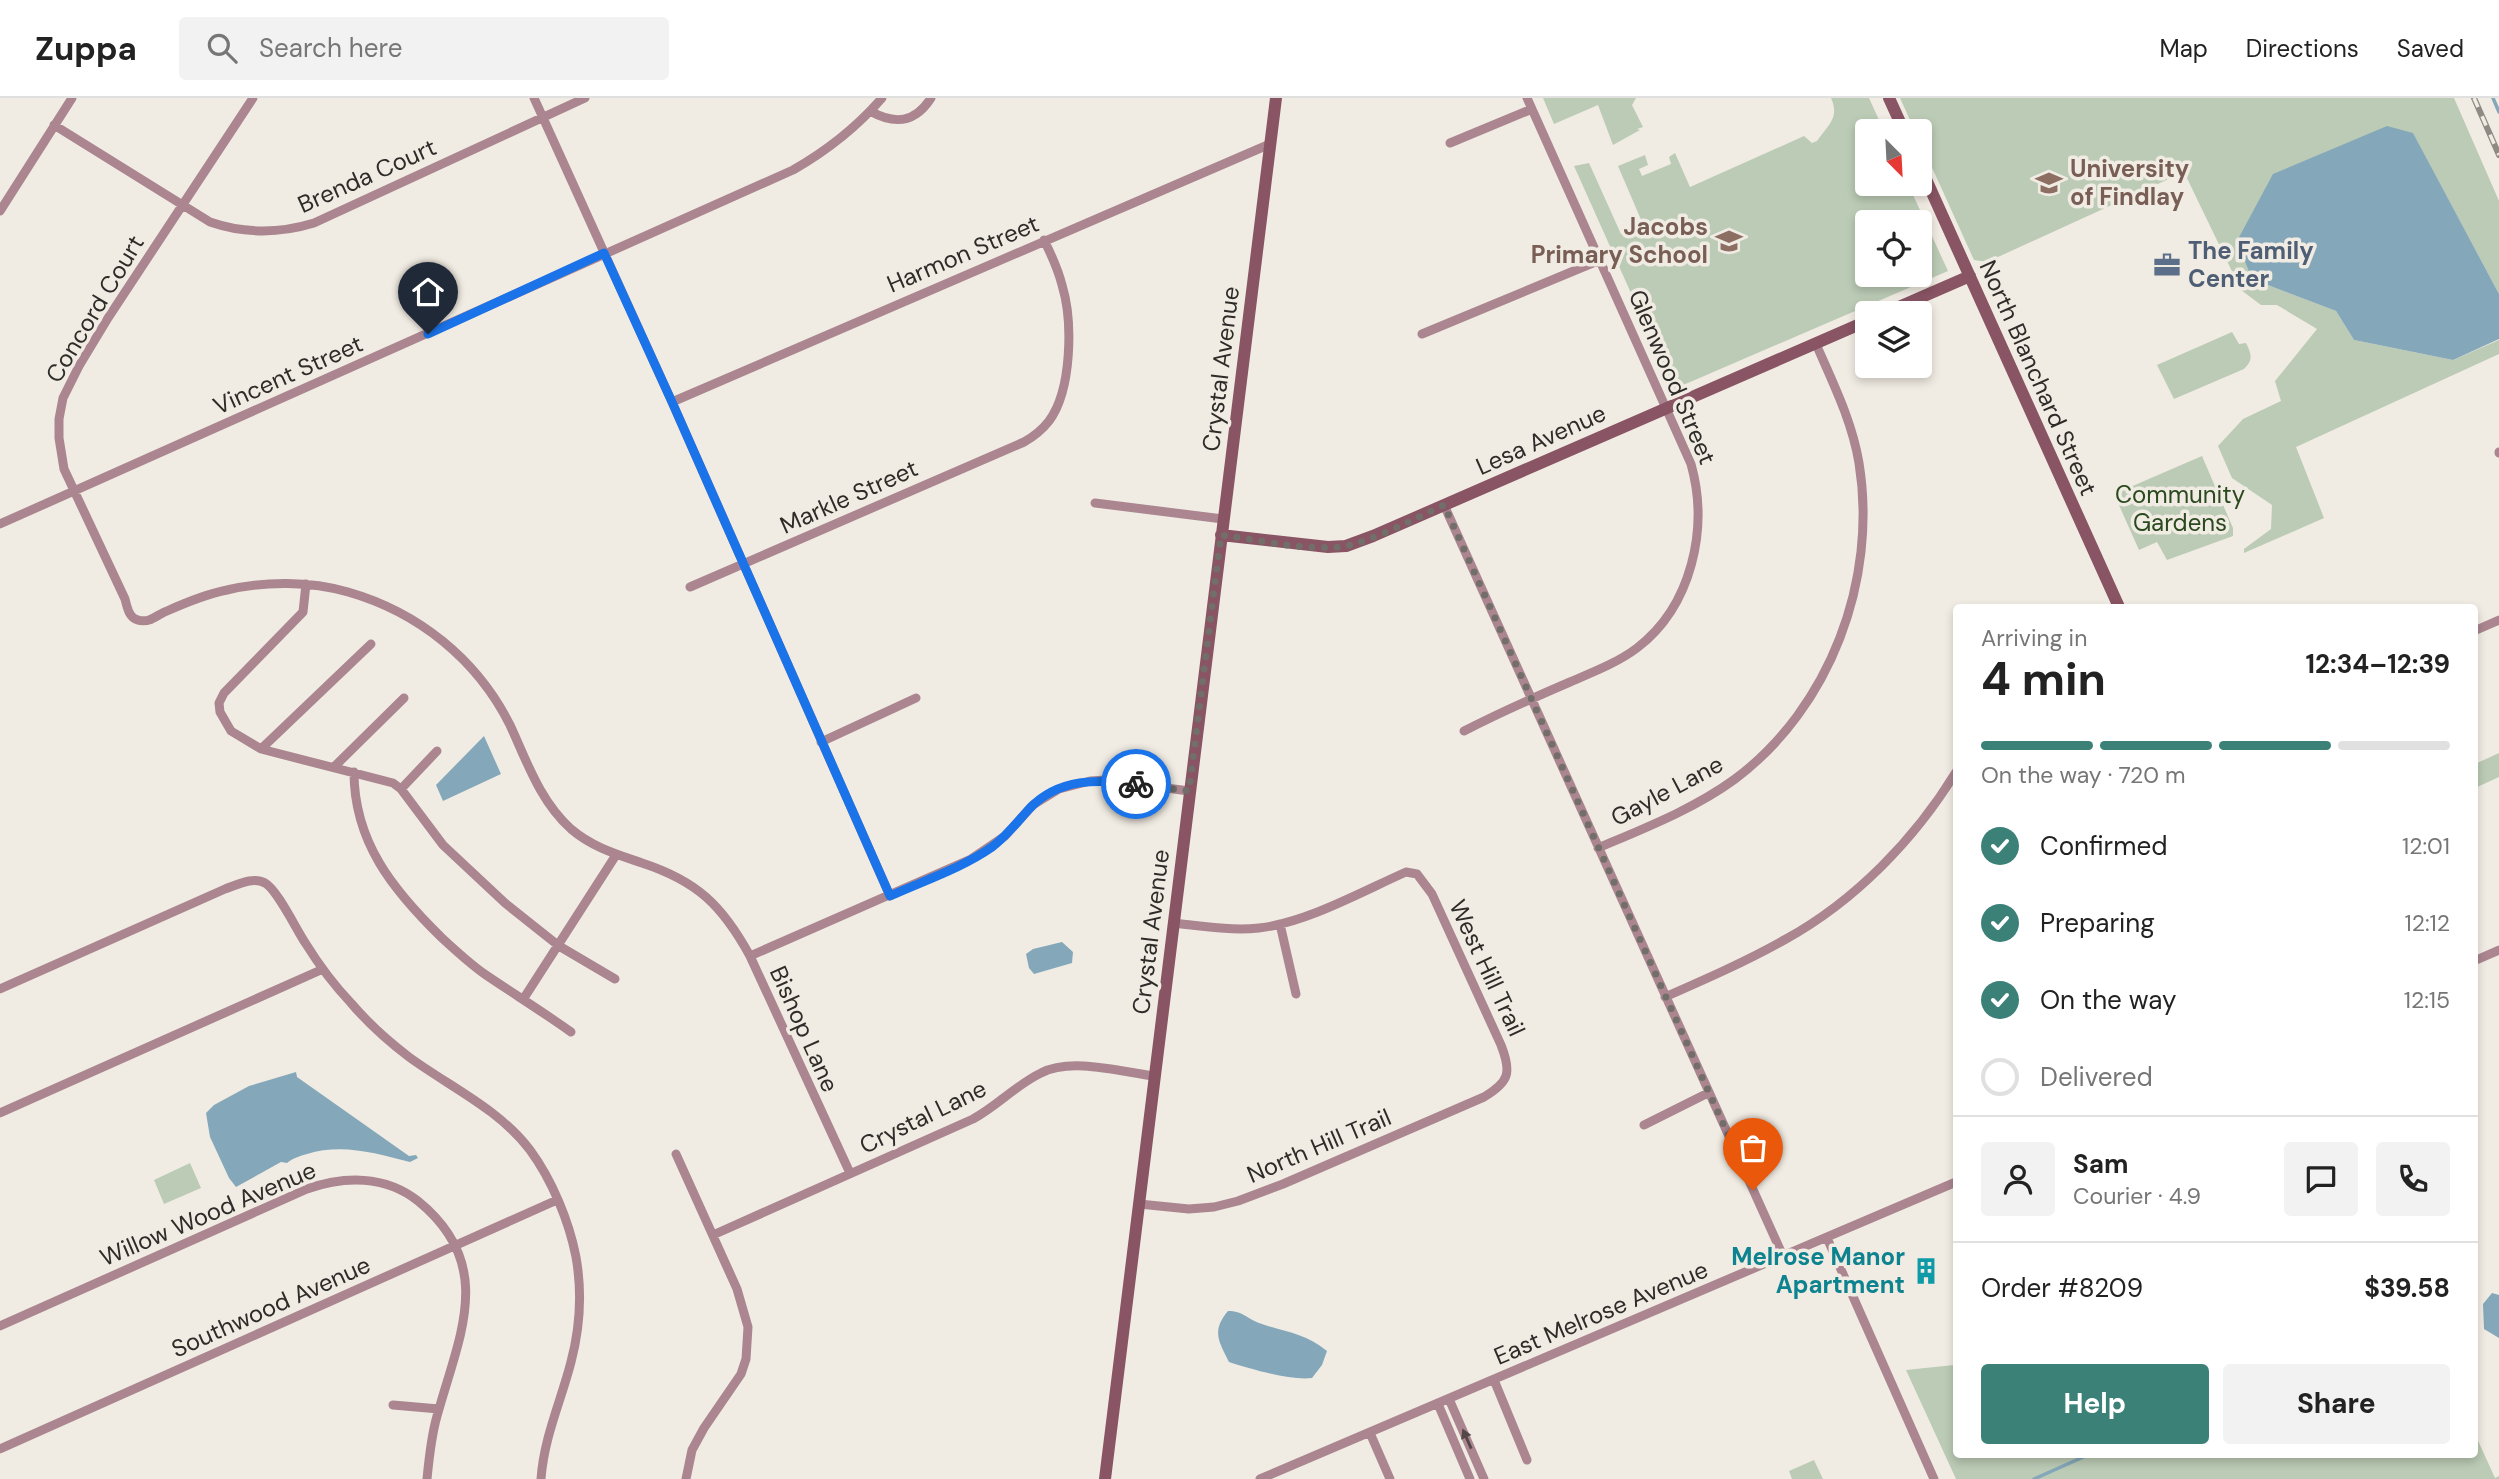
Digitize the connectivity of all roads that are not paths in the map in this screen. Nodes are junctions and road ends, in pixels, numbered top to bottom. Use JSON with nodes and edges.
{"nodes":[{"id":1,"x":72,"y":98,"type":"edge"},
{"id":2,"x":253,"y":98,"type":"edge"},
{"id":3,"x":534,"y":98,"type":"edge"},
{"id":4,"x":585,"y":98,"type":"edge"},
{"id":5,"x":882,"y":98,"type":"edge"},
{"id":6,"x":931,"y":98,"type":"edge"},
{"id":7,"x":1276,"y":98,"type":"edge"},
{"id":8,"x":1527,"y":98,"type":"edge"},
{"id":9,"x":1889,"y":98,"type":"edge"},
{"id":10,"x":1532,"y":109,"type":"junction"},
{"id":11,"x":870,"y":111,"type":"junction"},
{"id":12,"x":542,"y":117,"type":"junction"},
{"id":13,"x":1899,"y":119,"type":"edge"},
{"id":14,"x":54,"y":125,"type":"junction"},
{"id":15,"x":1450,"y":143,"type":"dead end"},
{"id":16,"x":1270,"y":144,"type":"junction"},
{"id":17,"x":1932,"y":192,"type":"edge"},
{"id":18,"x":182,"y":206,"type":"junction"},
{"id":19,"x":0,"y":211,"type":"edge"},
{"id":20,"x":1044,"y":240,"type":"junction"},
{"id":21,"x":604,"y":253,"type":"junction"},
{"id":22,"x":1600,"y":260,"type":"junction"},
{"id":23,"x":1970,"y":276,"type":"junction"},
{"id":24,"x":1913,"y":301,"type":"edge"},
{"id":25,"x":1855,"y":326,"type":"edge"},
{"id":26,"x":1422,"y":334,"type":"dead end"},
{"id":27,"x":1816,"y":344,"type":"junction"},
{"id":28,"x":672,"y":402,"type":"junction"},
{"id":29,"x":1667,"y":408,"type":"junction"},
{"id":30,"x":74,"y":491,"type":"junction"},
{"id":31,"x":1095,"y":503,"type":"dead end"},
{"id":32,"x":1444,"y":505,"type":"junction"},
{"id":33,"x":1223,"y":519,"type":"junction"},
{"id":34,"x":0,"y":524,"type":"edge"},
{"id":35,"x":1221,"y":535,"type":"junction"},
{"id":36,"x":743,"y":565,"type":"junction"},
{"id":37,"x":306,"y":584,"type":"junction"},
{"id":38,"x":690,"y":587,"type":"dead end"},
{"id":39,"x":2118,"y":604,"type":"edge"},
{"id":40,"x":2499,"y":620,"type":"edge"},
{"id":41,"x":2478,"y":629,"type":"edge"},
{"id":42,"x":371,"y":644,"type":"dead end"},
{"id":43,"x":404,"y":698,"type":"dead end"},
{"id":44,"x":916,"y":698,"type":"dead end"},
{"id":45,"x":1531,"y":699,"type":"junction"},
{"id":46,"x":1464,"y":731,"type":"dead end"},
{"id":47,"x":821,"y":742,"type":"junction"},
{"id":48,"x":261,"y":749,"type":"junction"},
{"id":49,"x":437,"y":751,"type":"dead end"},
{"id":50,"x":334,"y":767,"type":"junction"},
{"id":51,"x":354,"y":772,"type":"junction"},
{"id":52,"x":1953,"y":777,"type":"edge"},
{"id":53,"x":401,"y":789,"type":"junction"},
{"id":54,"x":1189,"y":791,"type":"junction"},
{"id":55,"x":1598,"y":848,"type":"junction"},
{"id":56,"x":616,"y":855,"type":"junction"},
{"id":57,"x":890,"y":896,"type":"junction"},
{"id":58,"x":1173,"y":923,"type":"junction"},
{"id":59,"x":1280,"y":924,"type":"junction"},
{"id":60,"x":559,"y":946,"type":"junction"},
{"id":61,"x":2499,"y":950,"type":"edge"},
{"id":62,"x":750,"y":956,"type":"junction"},
{"id":63,"x":2478,"y":959,"type":"edge"},
{"id":64,"x":323,"y":969,"type":"junction"},
{"id":65,"x":615,"y":979,"type":"dead end"},
{"id":66,"x":0,"y":989,"type":"edge"},
{"id":67,"x":1296,"y":994,"type":"dead end"},
{"id":68,"x":1665,"y":997,"type":"junction"},
{"id":69,"x":524,"y":998,"type":"junction"},
{"id":70,"x":570,"y":1032,"type":"dead end"},
{"id":71,"x":1154,"y":1076,"type":"junction"},
{"id":72,"x":1504,"y":1082,"type":"joint"},
{"id":73,"x":1708,"y":1093,"type":"junction"},
{"id":74,"x":0,"y":1113,"type":"edge"},
{"id":75,"x":1644,"y":1125,"type":"dead end"},
{"id":76,"x":676,"y":1154,"type":"dead end"},
{"id":77,"x":850,"y":1173,"type":"junction"},
{"id":78,"x":1953,"y":1183,"type":"edge"},
{"id":79,"x":557,"y":1200,"type":"junction"},
{"id":80,"x":1139,"y":1204,"type":"junction"},
{"id":81,"x":713,"y":1236,"type":"junction"},
{"id":82,"x":1826,"y":1238,"type":"junction"},
{"id":83,"x":455,"y":1246,"type":"junction"},
{"id":84,"x":1783,"y":1256,"type":"junction"},
{"id":85,"x":0,"y":1326,"type":"edge"},
{"id":86,"x":1493,"y":1380,"type":"junction"},
{"id":87,"x":1449,"y":1399,"type":"junction"},
{"id":88,"x":1438,"y":1404,"type":"junction"},
{"id":89,"x":393,"y":1405,"type":"dead end"},
{"id":90,"x":439,"y":1409,"type":"junction"},
{"id":91,"x":1370,"y":1433,"type":"junction"},
{"id":92,"x":0,"y":1449,"type":"edge"},
{"id":93,"x":1527,"y":1460,"type":"dead end"},
{"id":94,"x":427,"y":1479,"type":"edge"},
{"id":95,"x":541,"y":1479,"type":"edge"},
{"id":96,"x":686,"y":1479,"type":"edge"},
{"id":97,"x":1105,"y":1479,"type":"edge"},
{"id":98,"x":1260,"y":1479,"type":"edge"},
{"id":99,"x":1390,"y":1479,"type":"edge"},
{"id":100,"x":1470,"y":1479,"type":"edge"},
{"id":101,"x":1484,"y":1479,"type":"edge"},
{"id":102,"x":1934,"y":1479,"type":"edge"}],
"edges":[{"from":1,"to":14,"type":"street"},
{"from":2,"to":18,"type":"street","name":"Concord Court"},
{"from":3,"to":12,"type":"street"},
{"from":4,"to":12,"type":"street","name":"Brenda Court"},
{"from":5,"to":11,"type":"street","name":"Vincent Street"},
{"from":6,"to":11,"type":"street"},
{"from":7,"to":16,"type":"street","name":"Crystal Avenue"},
{"from":8,"to":10,"type":"street","name":"Glenwood Street"},
{"from":9,"to":13,"type":"street"},
{"from":10,"to":15,"type":"street"},
{"from":10,"to":22,"type":"street","name":"Glenwood Street"},
{"from":11,"to":21,"type":"street","name":"Vincent Street"},
{"from":12,"to":18,"type":"street","name":"Brenda Court"},
{"from":12,"to":21,"type":"street"},
{"from":14,"to":18,"type":"street","name":"Brenda Court"},
{"from":14,"to":19,"type":"street"},
{"from":16,"to":20,"type":"street","name":"Harmon Street"},
{"from":16,"to":33,"type":"street","name":"Crystal Avenue"},
{"from":17,"to":23,"type":"street","name":"North Blanchard Street"},
{"from":18,"to":30,"type":"street","name":"Concord Court"},
{"from":20,"to":28,"type":"street","name":"Harmon Street"},
{"from":20,"to":36,"type":"street","name":"Markle Street"},
{"from":21,"to":28,"type":"street"},
{"from":21,"to":30,"type":"street","name":"Vincent Street"},
{"from":22,"to":26,"type":"street"},
{"from":22,"to":29,"type":"street","name":"Glenwood Street"},
{"from":23,"to":24,"type":"street"},
{"from":23,"to":39,"type":"street","name":"North Blanchard Street"},
{"from":25,"to":27,"type":"street","name":"Lesa Avenue"},
{"from":27,"to":29,"type":"street","name":"Lesa Avenue"},
{"from":27,"to":55,"type":"street","name":"Gayle Lane"},
{"from":28,"to":36,"type":"street"},
{"from":29,"to":32,"type":"street","name":"Lesa Avenue"},
{"from":29,"to":45,"type":"street","name":"Glenwood Street"},
{"from":30,"to":34,"type":"street","name":"Vincent Street"},
{"from":30,"to":37,"type":"street","name":"Concord Court"},
{"from":31,"to":33,"type":"street"},
{"from":32,"to":35,"type":"street","name":"Lesa Avenue"},
{"from":32,"to":45,"type":"street"},
{"from":33,"to":35,"type":"street","name":"Crystal Avenue"},
{"from":35,"to":54,"type":"street","name":"Crystal Avenue"},
{"from":36,"to":38,"type":"street","name":"Markle Street"},
{"from":36,"to":47,"type":"street"},
{"from":37,"to":48,"type":"street"},
{"from":37,"to":56,"type":"street","name":"Bishop Lane"},
{"from":40,"to":41,"type":"street"},
{"from":42,"to":48,"type":"street"},
{"from":43,"to":50,"type":"street"},
{"from":44,"to":47,"type":"street"},
{"from":45,"to":46,"type":"street","name":"Glenwood Street"},
{"from":45,"to":55,"type":"street"},
{"from":47,"to":57,"type":"street"},
{"from":48,"to":50,"type":"street"},
{"from":49,"to":53,"type":"street"},
{"from":50,"to":51,"type":"street"},
{"from":51,"to":53,"type":"street"},
{"from":51,"to":69,"type":"street"},
{"from":52,"to":68,"type":"street"},
{"from":53,"to":60,"type":"street"},
{"from":54,"to":57,"type":"street"},
{"from":54,"to":58,"type":"street","name":"Crystal Avenue"},
{"from":55,"to":68,"type":"street"},
{"from":56,"to":60,"type":"street"},
{"from":56,"to":62,"type":"street","name":"Bishop Lane"},
{"from":57,"to":62,"type":"street"},
{"from":58,"to":59,"type":"street"},
{"from":58,"to":71,"type":"street","name":"Crystal Avenue"},
{"from":59,"to":67,"type":"street"},
{"from":59,"to":72,"type":"street","name":"West Hill Trail"},
{"from":60,"to":65,"type":"street"},
{"from":60,"to":69,"type":"street"},
{"from":61,"to":63,"type":"street"},
{"from":62,"to":77,"type":"street","name":"Bishop Lane"},
{"from":64,"to":66,"type":"street"},
{"from":64,"to":74,"type":"street"},
{"from":64,"to":79,"type":"street"},
{"from":68,"to":73,"type":"street"},
{"from":69,"to":70,"type":"street"},
{"from":71,"to":77,"type":"street","name":"Crystal Lane"},
{"from":71,"to":80,"type":"street","name":"Crystal Avenue"},
{"from":72,"to":80,"type":"street","name":"North Hill Trail"},
{"from":73,"to":75,"type":"street"},
{"from":73,"to":84,"type":"street"},
{"from":76,"to":81,"type":"street"},
{"from":77,"to":81,"type":"street","name":"Crystal Lane"},
{"from":78,"to":82,"type":"street","name":"East Melrose Avenue"},
{"from":79,"to":83,"type":"street","name":"Southwood Avenue"},
{"from":79,"to":95,"type":"street"},
{"from":80,"to":97,"type":"street","name":"Crystal Avenue"},
{"from":81,"to":96,"type":"street"},
{"from":82,"to":84,"type":"street","name":"East Melrose Avenue"},
{"from":82,"to":102,"type":"street"},
{"from":83,"to":85,"type":"street","name":"Willow Wood Avenue"},
{"from":83,"to":90,"type":"street","name":"Willow Wood Avenue"},
{"from":83,"to":92,"type":"street","name":"Southwood Avenue"},
{"from":84,"to":86,"type":"street","name":"East Melrose Avenue"},
{"from":86,"to":87,"type":"street","name":"East Melrose Avenue"},
{"from":86,"to":93,"type":"street"},
{"from":87,"to":88,"type":"street","name":"East Melrose Avenue"},
{"from":101,"to":87,"type":"street","one_way":true},
{"from":88,"to":91,"type":"street","name":"East Melrose Avenue"},
{"from":88,"to":100,"type":"street"},
{"from":89,"to":90,"type":"street"},
{"from":90,"to":94,"type":"street","name":"Willow Wood Avenue"},
{"from":91,"to":98,"type":"street","name":"East Melrose Avenue"},
{"from":91,"to":99,"type":"street"}]}
